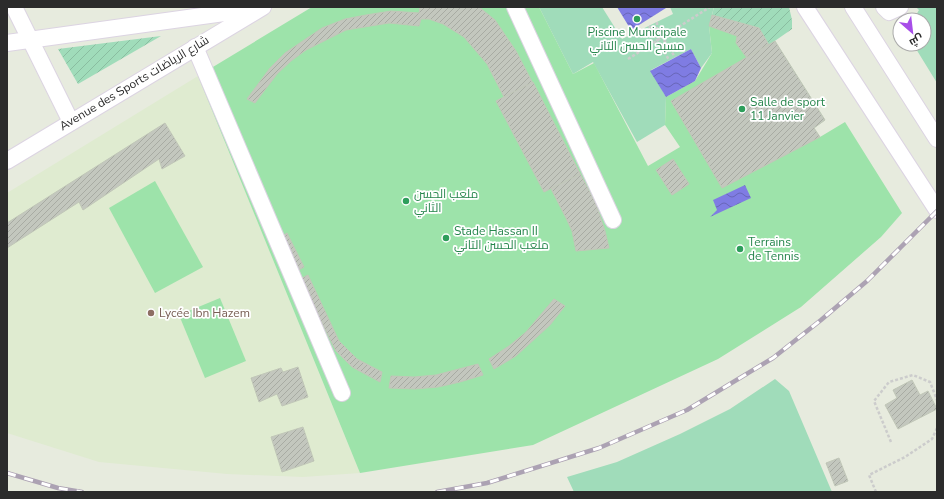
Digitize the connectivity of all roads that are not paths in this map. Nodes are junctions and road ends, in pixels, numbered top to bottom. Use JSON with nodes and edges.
{"nodes":[{"id":1,"x":14,"y":7,"type":"edge"},
{"id":2,"x":515,"y":7,"type":"edge"},
{"id":3,"x":805,"y":7,"type":"edge"},
{"id":4,"x":854,"y":7,"type":"edge"},
{"id":5,"x":884,"y":7,"type":"edge"},
{"id":6,"x":900,"y":7,"type":"edge"},
{"id":7,"x":262,"y":8,"type":"edge"},
{"id":8,"x":30,"y":40,"type":"junction"},
{"id":9,"x":7,"y":43,"type":"edge"},
{"id":10,"x":195,"y":46,"type":"junction"},
{"id":11,"x":71,"y":122,"type":"junction"},
{"id":12,"x":937,"y":139,"type":"edge"},
{"id":13,"x":7,"y":161,"type":"edge"},
{"id":14,"x":937,"y":210,"type":"edge"},
{"id":15,"x":613,"y":220,"type":"dead end"},
{"id":16,"x":342,"y":394,"type":"dead end"}],
"edges":[{"from":1,"to":8,"type":"street"},
{"from":2,"to":15,"type":"street"},
{"from":3,"to":14,"type":"street"},
{"from":4,"to":12,"type":"street"},
{"from":5,"to":6,"type":"street"},
{"from":7,"to":8,"type":"street"},
{"from":7,"to":10,"type":"street","name":"Avenue des Sports شارع الرياضات"},
{"from":8,"to":9,"type":"street"},
{"from":8,"to":11,"type":"street"},
{"from":10,"to":11,"type":"street","name":"Avenue des Sports شارع الرياضات"},
{"from":10,"to":16,"type":"street"},
{"from":11,"to":13,"type":"street","name":"Avenue des Sports شارع الرياضات"}]}
